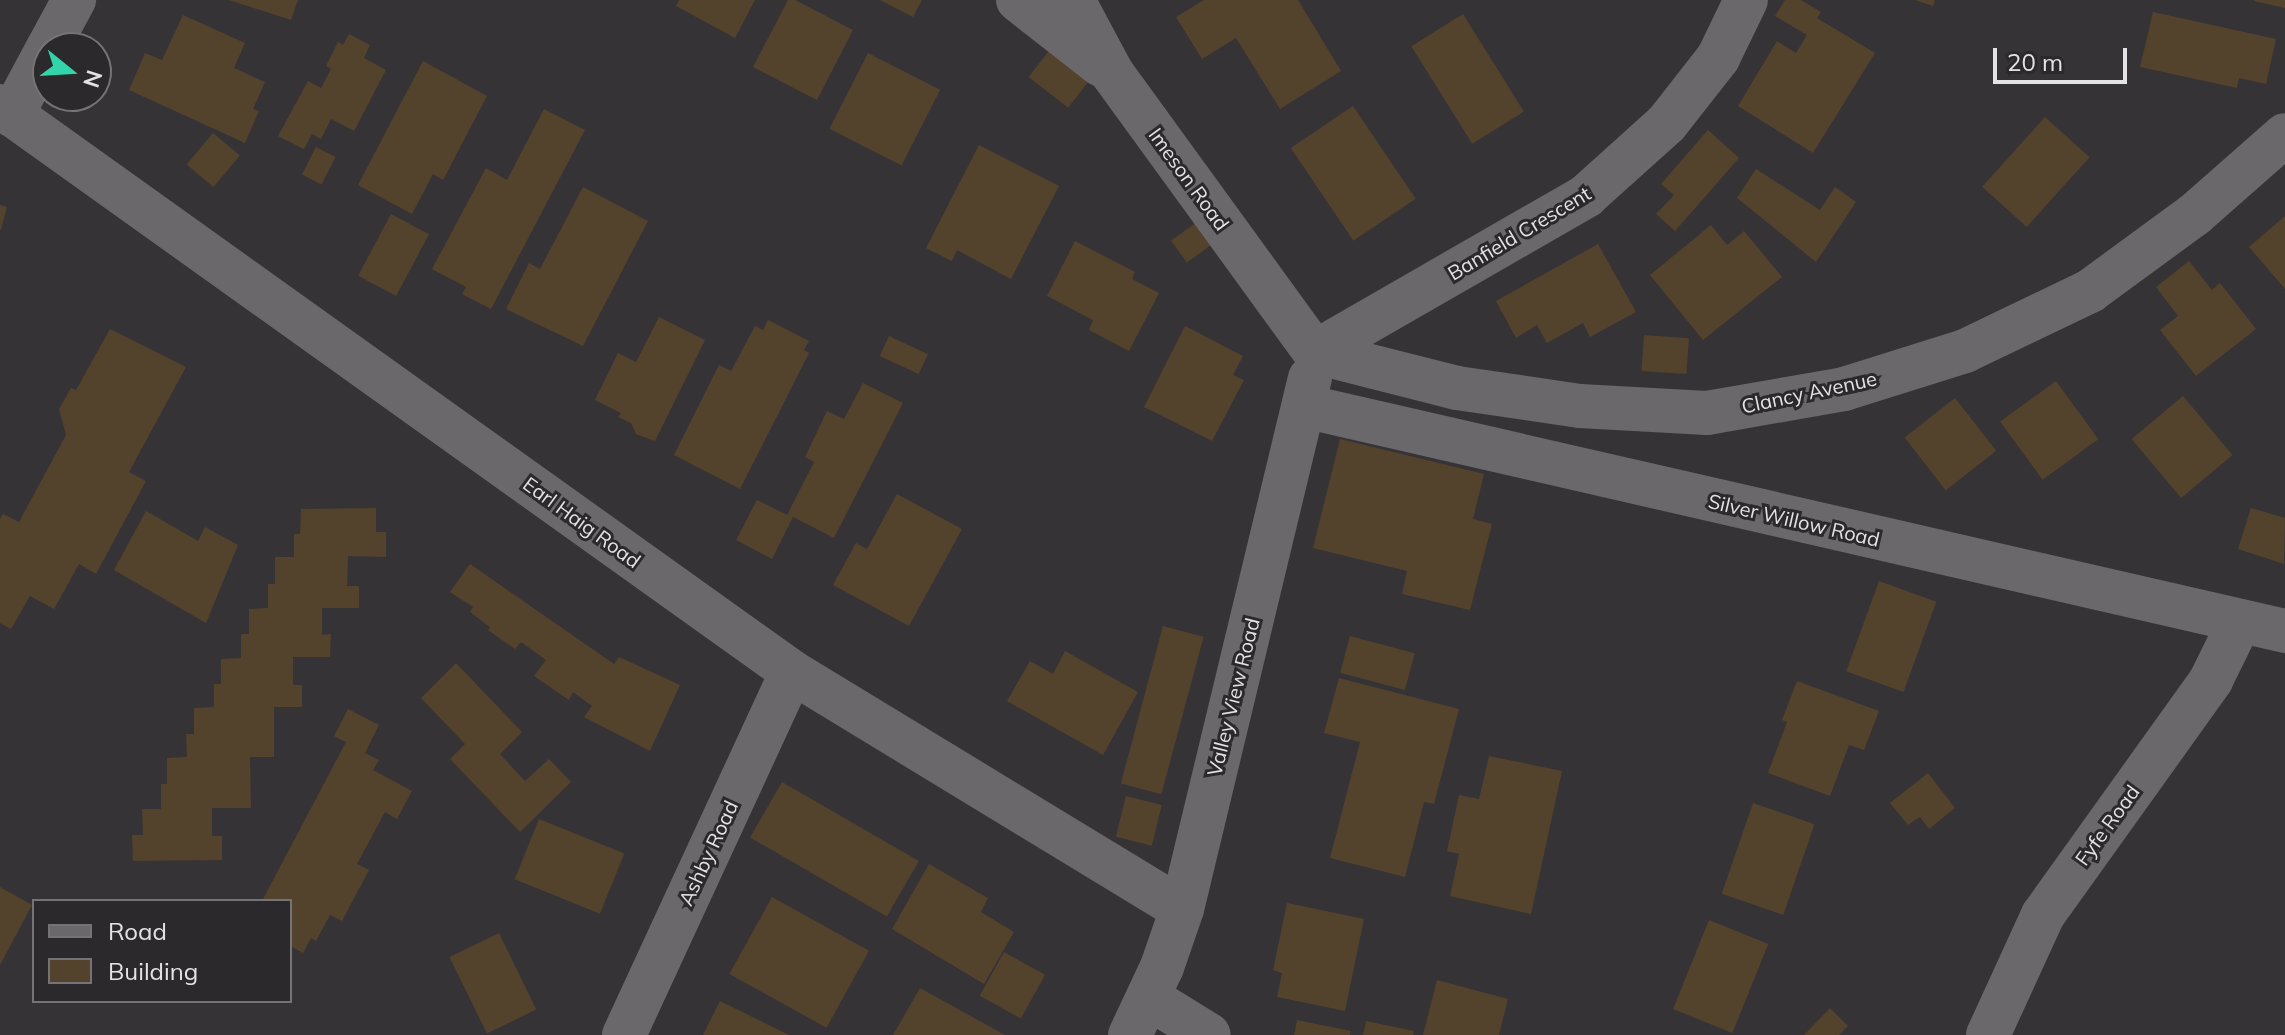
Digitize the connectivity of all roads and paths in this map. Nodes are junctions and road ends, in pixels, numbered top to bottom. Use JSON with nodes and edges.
{"nodes":[{"id":1,"x":74,"y":0,"type":"edge"},
{"id":2,"x":1018,"y":0,"type":"edge"},
{"id":3,"x":1073,"y":0,"type":"edge"},
{"id":4,"x":1746,"y":0,"type":"edge"},
{"id":5,"x":57,"y":32,"type":"edge"},
{"id":6,"x":32,"y":72,"type":"edge"},
{"id":7,"x":1112,"y":73,"type":"junction"},
{"id":8,"x":6,"y":111,"type":"edge"},
{"id":9,"x":2285,"y":135,"type":"edge"},
{"id":10,"x":1315,"y":352,"type":"junction"},
{"id":11,"x":1304,"y":406,"type":"junction"},
{"id":12,"x":2239,"y":623,"type":"junction"},
{"id":13,"x":2285,"y":631,"type":"edge"},
{"id":14,"x":792,"y":672,"type":"junction"},
{"id":15,"x":1182,"y":909,"type":"junction"},
{"id":16,"x":1139,"y":1016,"type":"edge"},
{"id":17,"x":624,"y":1035,"type":"edge"},
{"id":18,"x":1209,"y":1035,"type":"edge"},
{"id":19,"x":1988,"y":1035,"type":"edge"}],
"edges":[{"from":1,"to":5,"type":"street"},
{"from":2,"to":7,"type":"street"},
{"from":3,"to":7,"type":"street","name":"Imeson Road"},
{"from":4,"to":10,"type":"street","name":"Banfield Crescent"},
{"from":6,"to":8,"type":"street"},
{"from":7,"to":10,"type":"street","name":"Imeson Road"},
{"from":8,"to":14,"type":"street","name":"Earl Haig Road"},
{"from":9,"to":10,"type":"street","name":"Clancy Avenue"},
{"from":10,"to":11,"type":"street","name":"Valley View Road"},
{"from":11,"to":12,"type":"street","name":"Silver Willow Road"},
{"from":11,"to":15,"type":"street","name":"Valley View Road"},
{"from":12,"to":13,"type":"street","name":"Silver Willow Road"},
{"from":12,"to":19,"type":"street","name":"Fyfe Road"},
{"from":14,"to":15,"type":"street","name":"Earl Haig Road"},
{"from":14,"to":17,"type":"street","name":"Ashby Road"},
{"from":15,"to":16,"type":"street","name":"Valley View Road"},
{"from":16,"to":18,"type":"street"}]}
